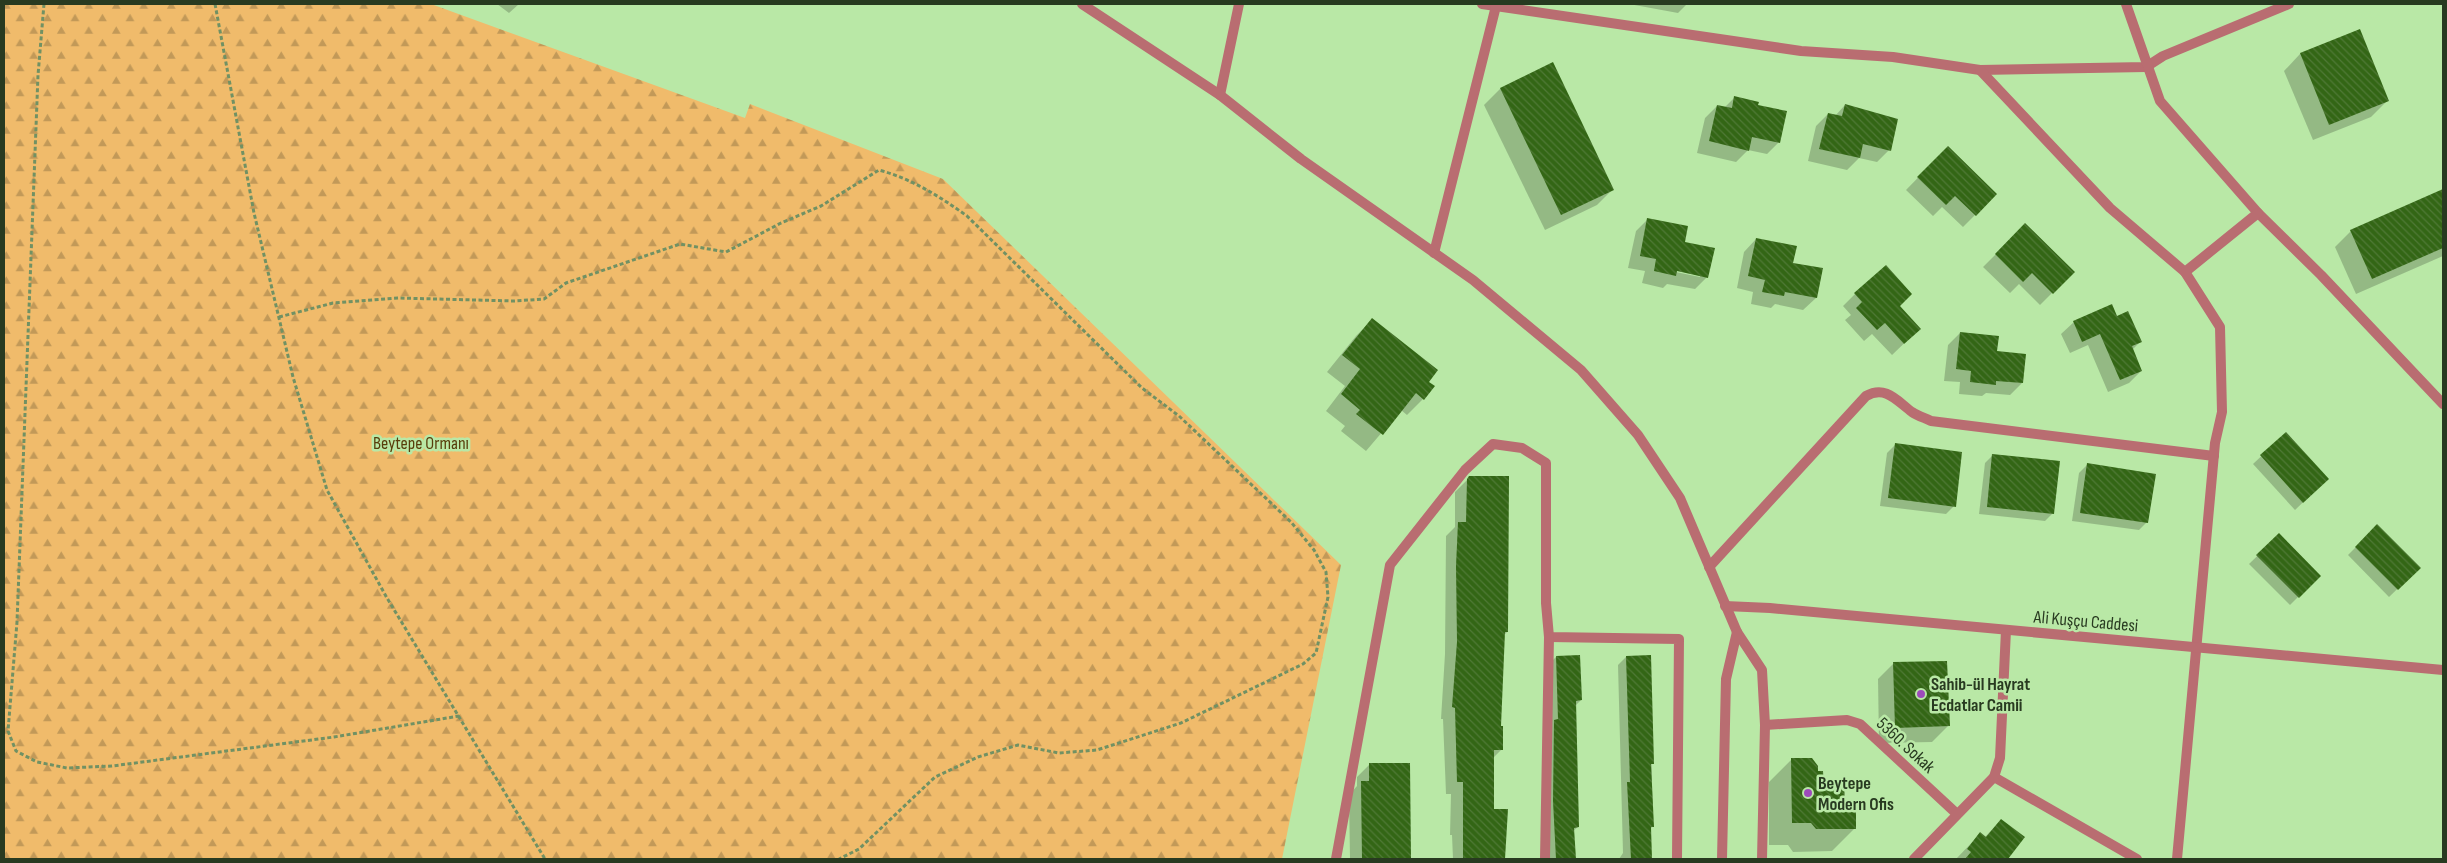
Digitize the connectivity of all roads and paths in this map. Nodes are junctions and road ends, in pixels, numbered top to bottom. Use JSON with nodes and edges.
{"nodes":[{"id":1,"x":44,"y":4,"type":"edge"},
{"id":2,"x":215,"y":4,"type":"edge"},
{"id":3,"x":1082,"y":4,"type":"edge"},
{"id":4,"x":1239,"y":4,"type":"edge"},
{"id":5,"x":1482,"y":4,"type":"edge"},
{"id":6,"x":2126,"y":4,"type":"edge"},
{"id":7,"x":2290,"y":4,"type":"edge"},
{"id":8,"x":1496,"y":6,"type":"junction"},
{"id":9,"x":2146,"y":67,"type":"junction"},
{"id":10,"x":1980,"y":70,"type":"junction"},
{"id":11,"x":1220,"y":95,"type":"junction"},
{"id":12,"x":2258,"y":213,"type":"junction"},
{"id":13,"x":1434,"y":253,"type":"junction"},
{"id":14,"x":2185,"y":272,"type":"junction"},
{"id":15,"x":279,"y":317,"type":"junction"},
{"id":16,"x":2443,"y":404,"type":"edge"},
{"id":17,"x":2214,"y":456,"type":"junction"},
{"id":18,"x":1709,"y":567,"type":"junction"},
{"id":19,"x":1725,"y":606,"type":"junction"},
{"id":20,"x":2006,"y":630,"type":"junction"},
{"id":21,"x":1737,"y":632,"type":"junction"},
{"id":22,"x":1549,"y":637,"type":"junction"},
{"id":23,"x":2197,"y":648,"type":"junction"},
{"id":24,"x":2443,"y":670,"type":"edge"},
{"id":25,"x":459,"y":716,"type":"junction"},
{"id":26,"x":1765,"y":725,"type":"junction"},
{"id":27,"x":1994,"y":777,"type":"junction"},
{"id":28,"x":1957,"y":814,"type":"junction"},
{"id":29,"x":545,"y":859,"type":"edge"},
{"id":30,"x":839,"y":859,"type":"edge"},
{"id":31,"x":1336,"y":859,"type":"edge"},
{"id":32,"x":1545,"y":859,"type":"edge"},
{"id":33,"x":1677,"y":859,"type":"edge"},
{"id":34,"x":1722,"y":859,"type":"edge"},
{"id":35,"x":1762,"y":859,"type":"edge"},
{"id":36,"x":1914,"y":859,"type":"edge"},
{"id":37,"x":2137,"y":859,"type":"edge"},
{"id":38,"x":2177,"y":859,"type":"edge"}],
"edges":[{"from":1,"to":25,"type":"path"},
{"from":2,"to":15,"type":"path"},
{"from":3,"to":11,"type":"street"},
{"from":4,"to":11,"type":"street"},
{"from":5,"to":8,"type":"street"},
{"from":6,"to":9,"type":"street"},
{"from":7,"to":9,"type":"street"},
{"from":8,"to":10,"type":"street"},
{"from":8,"to":13,"type":"street"},
{"from":9,"to":10,"type":"street"},
{"from":9,"to":12,"type":"street"},
{"from":10,"to":14,"type":"street"},
{"from":11,"to":13,"type":"street"},
{"from":12,"to":14,"type":"street"},
{"from":12,"to":16,"type":"street"},
{"from":13,"to":18,"type":"street"},
{"from":14,"to":17,"type":"street"},
{"from":15,"to":25,"type":"path"},
{"from":15,"to":30,"type":"path"},
{"from":17,"to":18,"type":"street"},
{"from":17,"to":23,"type":"street"},
{"from":18,"to":19,"type":"street"},
{"from":19,"to":20,"type":"street","name":"Ali Kuşçu Caddesi"},
{"from":19,"to":21,"type":"street"},
{"from":20,"to":23,"type":"street","name":"Ali Kuşçu Caddesi"},
{"from":20,"to":27,"type":"street"},
{"from":21,"to":26,"type":"street"},
{"from":21,"to":34,"type":"street"},
{"from":22,"to":31,"type":"street"},
{"from":22,"to":32,"type":"street"},
{"from":22,"to":33,"type":"street"},
{"from":23,"to":24,"type":"street","name":"Ali Kuşçu Caddesi"},
{"from":23,"to":38,"type":"street"},
{"from":25,"to":29,"type":"path"},
{"from":26,"to":28,"type":"street","name":"5360. Sokak"},
{"from":26,"to":35,"type":"street"},
{"from":27,"to":28,"type":"street"},
{"from":27,"to":37,"type":"street"},
{"from":28,"to":36,"type":"street"}]}
